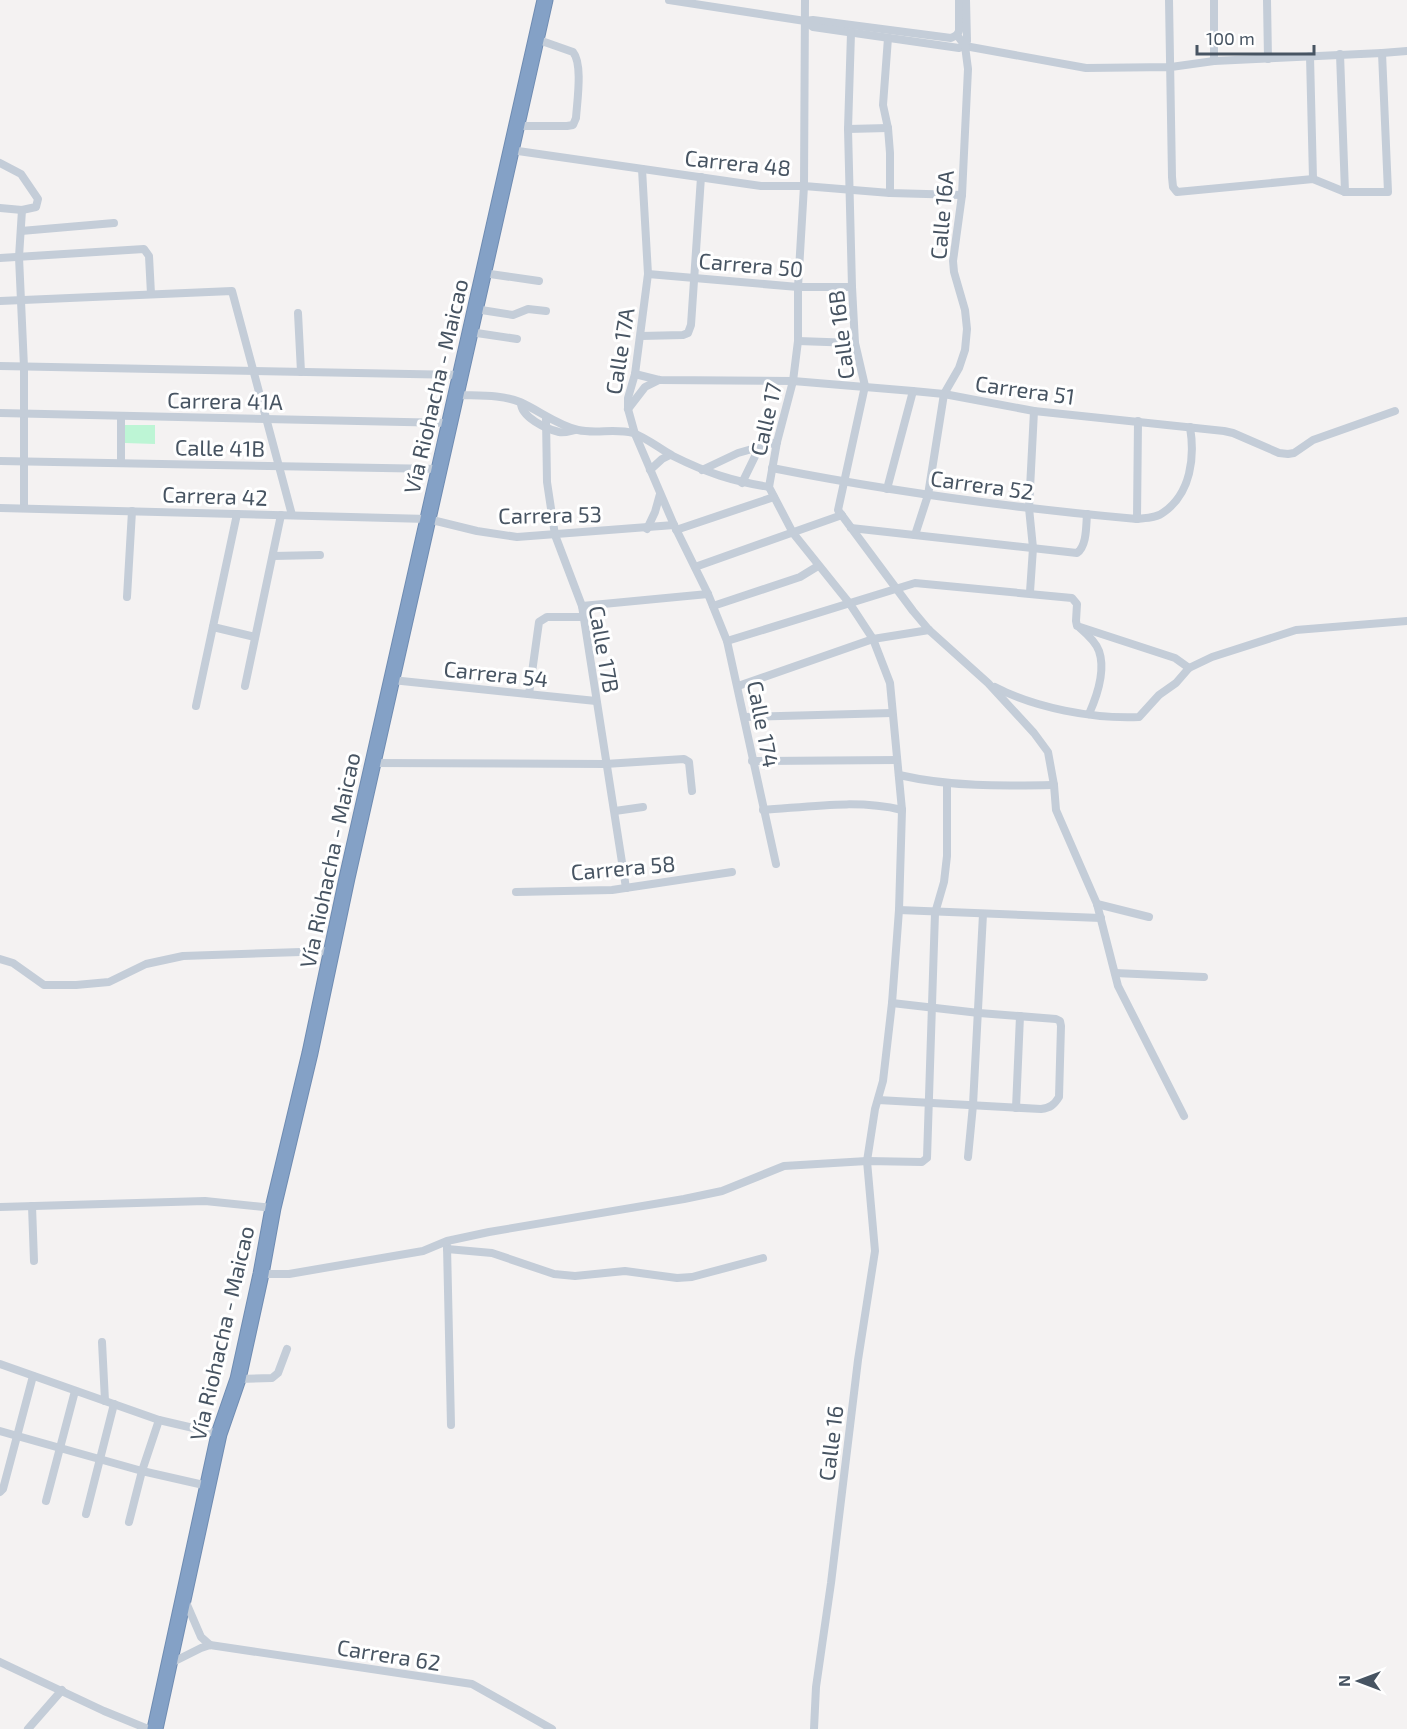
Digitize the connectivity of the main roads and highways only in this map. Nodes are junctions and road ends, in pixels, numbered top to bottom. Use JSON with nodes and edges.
{"nodes":[{"id":1,"x":545,"y":0,"type":"edge"},
{"id":2,"x":155,"y":1729,"type":"edge"}],
"edges":[{"from":1,"to":2,"type":"highway","name":"Vía Riohacha - Maicao"}]}
